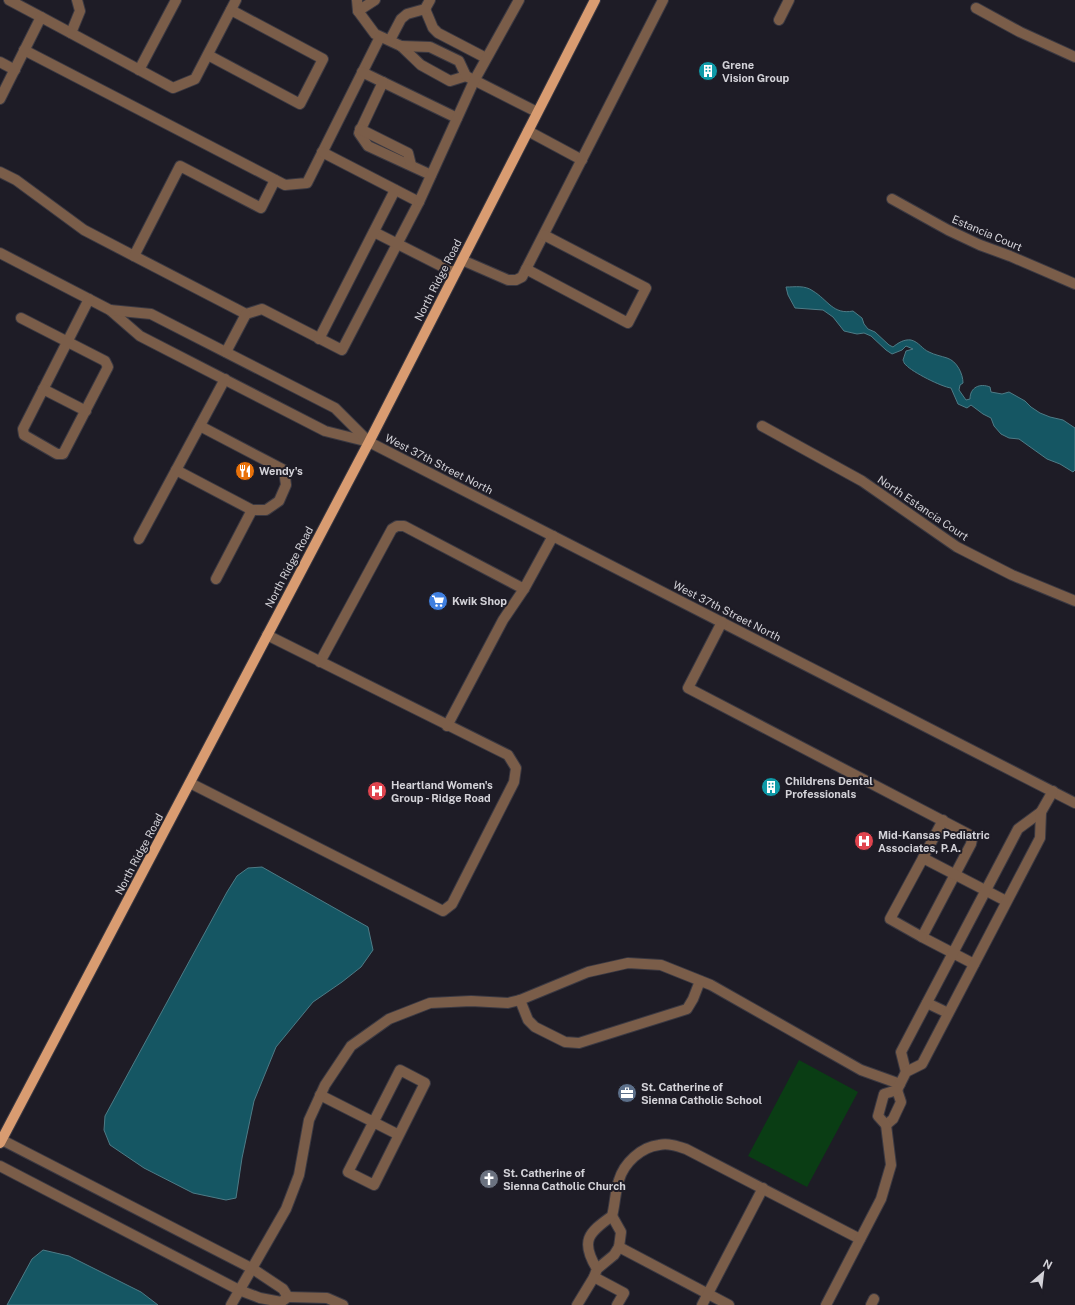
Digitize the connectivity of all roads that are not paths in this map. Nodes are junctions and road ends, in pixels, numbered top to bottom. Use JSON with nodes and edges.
{"nodes":[{"id":1,"x":9,"y":0,"type":"edge"},
{"id":2,"x":77,"y":0,"type":"edge"},
{"id":3,"x":176,"y":0,"type":"edge"},
{"id":4,"x":236,"y":0,"type":"edge"},
{"id":5,"x":357,"y":0,"type":"edge"},
{"id":6,"x":375,"y":0,"type":"edge"},
{"id":7,"x":519,"y":0,"type":"edge"},
{"id":8,"x":594,"y":0,"type":"edge"},
{"id":9,"x":663,"y":0,"type":"edge"},
{"id":10,"x":789,"y":0,"type":"edge"},
{"id":11,"x":427,"y":5,"type":"edge"},
{"id":12,"x":976,"y":8,"type":"dead end"},
{"id":13,"x":231,"y":10,"type":"junction"},
{"id":14,"x":358,"y":11,"type":"junction"},
{"id":15,"x":41,"y":17,"type":"junction"},
{"id":16,"x":779,"y":20,"type":"dead end"},
{"id":17,"x":71,"y":34,"type":"junction"},
{"id":18,"x":380,"y":37,"type":"junction"},
{"id":19,"x":390,"y":40,"type":"junction"},
{"id":20,"x":401,"y":46,"type":"junction"},
{"id":21,"x":24,"y":50,"type":"junction"},
{"id":22,"x":208,"y":55,"type":"junction"},
{"id":23,"x":1075,"y":57,"type":"edge"},
{"id":24,"x":486,"y":58,"type":"junction"},
{"id":25,"x":0,"y":62,"type":"edge"},
{"id":26,"x":15,"y":70,"type":"junction"},
{"id":27,"x":139,"y":70,"type":"junction"},
{"id":28,"x":362,"y":72,"type":"junction"},
{"id":29,"x":470,"y":78,"type":"junction"},
{"id":30,"x":384,"y":82,"type":"junction"},
{"id":31,"x":0,"y":99,"type":"edge"},
{"id":32,"x":538,"y":112,"type":"junction"},
{"id":33,"x":457,"y":118,"type":"junction"},
{"id":34,"x":528,"y":131,"type":"junction"},
{"id":35,"x":322,"y":152,"type":"junction"},
{"id":36,"x":582,"y":160,"type":"junction"},
{"id":37,"x":0,"y":172,"type":"edge"},
{"id":38,"x":431,"y":175,"type":"junction"},
{"id":39,"x":275,"y":180,"type":"junction"},
{"id":40,"x":395,"y":190,"type":"junction"},
{"id":41,"x":892,"y":198,"type":"dead end"},
{"id":42,"x":419,"y":202,"type":"junction"},
{"id":43,"x":374,"y":232,"type":"junction"},
{"id":44,"x":544,"y":235,"type":"junction"},
{"id":45,"x":397,"y":244,"type":"junction"},
{"id":46,"x":0,"y":253,"type":"edge"},
{"id":47,"x":134,"y":256,"type":"junction"},
{"id":48,"x":462,"y":260,"type":"junction"},
{"id":49,"x":526,"y":268,"type":"junction"},
{"id":50,"x":455,"y":273,"type":"junction"},
{"id":51,"x":1075,"y":284,"type":"edge"},
{"id":52,"x":89,"y":300,"type":"junction"},
{"id":53,"x":110,"y":310,"type":"junction"},
{"id":54,"x":246,"y":314,"type":"junction"},
{"id":55,"x":22,"y":318,"type":"dead end"},
{"id":56,"x":319,"y":339,"type":"junction"},
{"id":57,"x":68,"y":342,"type":"junction"},
{"id":58,"x":226,"y":352,"type":"junction"},
{"id":59,"x":224,"y":379,"type":"junction"},
{"id":60,"x":43,"y":389,"type":"junction"},
{"id":61,"x":86,"y":411,"type":"junction"},
{"id":62,"x":200,"y":426,"type":"junction"},
{"id":63,"x":762,"y":426,"type":"dead end"},
{"id":64,"x":369,"y":442,"type":"junction"},
{"id":65,"x":176,"y":470,"type":"junction"},
{"id":66,"x":252,"y":510,"type":"junction"},
{"id":67,"x":553,"y":536,"type":"junction"},
{"id":68,"x":139,"y":539,"type":"dead end"},
{"id":69,"x":216,"y":579,"type":"dead end"},
{"id":70,"x":524,"y":589,"type":"junction"},
{"id":71,"x":1075,"y":600,"type":"edge"},
{"id":72,"x":722,"y":622,"type":"junction"},
{"id":73,"x":267,"y":636,"type":"junction"},
{"id":74,"x":320,"y":662,"type":"junction"},
{"id":75,"x":447,"y":726,"type":"junction"},
{"id":76,"x":190,"y":783,"type":"junction"},
{"id":77,"x":1053,"y":791,"type":"junction"},
{"id":78,"x":1075,"y":803,"type":"edge"},
{"id":79,"x":1042,"y":812,"type":"junction"},
{"id":80,"x":943,"y":820,"type":"junction"},
{"id":81,"x":923,"y":858,"type":"junction"},
{"id":82,"x":955,"y":875,"type":"junction"},
{"id":83,"x":987,"y":891,"type":"junction"},
{"id":84,"x":1006,"y":901,"type":"junction"},
{"id":85,"x":922,"y":936,"type":"junction"},
{"id":86,"x":953,"y":953,"type":"junction"},
{"id":87,"x":974,"y":964,"type":"junction"},
{"id":88,"x":700,"y":981,"type":"junction"},
{"id":89,"x":520,"y":1000,"type":"junction"},
{"id":90,"x":927,"y":1003,"type":"junction"},
{"id":91,"x":948,"y":1013,"type":"junction"},
{"id":92,"x":906,"y":1072,"type":"junction"},
{"id":93,"x":898,"y":1087,"type":"junction"},
{"id":94,"x":320,"y":1095,"type":"junction"},
{"id":95,"x":374,"y":1122,"type":"junction"},
{"id":96,"x":886,"y":1125,"type":"junction"},
{"id":97,"x":399,"y":1135,"type":"junction"},
{"id":98,"x":1,"y":1142,"type":"edge"},
{"id":99,"x":0,"y":1166,"type":"edge"},
{"id":100,"x":763,"y":1188,"type":"junction"},
{"id":101,"x":612,"y":1216,"type":"junction"},
{"id":102,"x":860,"y":1239,"type":"junction"},
{"id":103,"x":619,"y":1247,"type":"junction"},
{"id":104,"x":253,"y":1269,"type":"junction"},
{"id":105,"x":595,"y":1273,"type":"junction"},
{"id":106,"x":239,"y":1290,"type":"junction"},
{"id":107,"x":708,"y":1294,"type":"junction"},
{"id":108,"x":288,"y":1297,"type":"junction"},
{"id":109,"x":231,"y":1305,"type":"edge"},
{"id":110,"x":343,"y":1305,"type":"edge"},
{"id":111,"x":577,"y":1305,"type":"edge"},
{"id":112,"x":617,"y":1305,"type":"edge"},
{"id":113,"x":702,"y":1305,"type":"edge"},
{"id":114,"x":729,"y":1305,"type":"edge"},
{"id":115,"x":826,"y":1305,"type":"edge"}],
"edges":[{"from":1,"to":15,"type":"street"},
{"from":2,"to":17,"type":"street"},
{"from":3,"to":27,"type":"street"},
{"from":4,"to":13,"type":"street"},
{"from":5,"to":14,"type":"street"},
{"from":6,"to":14,"type":"street"},
{"from":7,"to":24,"type":"street"},
{"from":8,"to":32,"type":"main road","name":"North Ridge Road"},
{"from":9,"to":36,"type":"street"},
{"from":10,"to":16,"type":"street"},
{"from":11,"to":19,"type":"street"},
{"from":11,"to":24,"type":"street"},
{"from":12,"to":23,"type":"street"},
{"from":13,"to":22,"type":"street"},
{"from":13,"to":22,"type":"street"},
{"from":14,"to":18,"type":"street"},
{"from":15,"to":17,"type":"street"},
{"from":15,"to":21,"type":"street"},
{"from":17,"to":27,"type":"street"},
{"from":18,"to":19,"type":"street"},
{"from":18,"to":28,"type":"street"},
{"from":19,"to":20,"type":"street"},
{"from":20,"to":29,"type":"street"},
{"from":20,"to":29,"type":"street"},
{"from":21,"to":26,"type":"street"},
{"from":21,"to":39,"type":"street"},
{"from":22,"to":27,"type":"street"},
{"from":24,"to":29,"type":"street"},
{"from":25,"to":26,"type":"street"},
{"from":26,"to":31,"type":"street"},
{"from":28,"to":30,"type":"street"},
{"from":28,"to":35,"type":"street"},
{"from":29,"to":32,"type":"street"},
{"from":29,"to":33,"type":"street"},
{"from":30,"to":33,"type":"street"},
{"from":30,"to":38,"type":"street"},
{"from":32,"to":34,"type":"main road","name":"North Ridge Road"},
{"from":33,"to":38,"type":"street"},
{"from":34,"to":36,"type":"street"},
{"from":34,"to":48,"type":"main road","name":"North Ridge Road"},
{"from":35,"to":39,"type":"street"},
{"from":35,"to":40,"type":"street"},
{"from":36,"to":44,"type":"street"},
{"from":37,"to":47,"type":"street"},
{"from":38,"to":42,"type":"street"},
{"from":39,"to":47,"type":"street"},
{"from":40,"to":42,"type":"street"},
{"from":40,"to":43,"type":"street"},
{"from":41,"to":51,"type":"street","name":"Estancia Court"},
{"from":42,"to":45,"type":"street"},
{"from":43,"to":45,"type":"street"},
{"from":43,"to":56,"type":"street"},
{"from":44,"to":49,"type":"street"},
{"from":44,"to":49,"type":"street"},
{"from":45,"to":50,"type":"street"},
{"from":45,"to":56,"type":"street"},
{"from":46,"to":52,"type":"street","name":"West 37th Street North"},
{"from":47,"to":54,"type":"street"},
{"from":48,"to":49,"type":"street"},
{"from":48,"to":50,"type":"main road","name":"North Ridge Road"},
{"from":50,"to":64,"type":"main road","name":"North Ridge Road"},
{"from":52,"to":53,"type":"street","name":"West 37th Street North"},
{"from":52,"to":57,"type":"street"},
{"from":53,"to":58,"type":"street","name":"West 37th Street North"},
{"from":53,"to":59,"type":"street","name":"West 37th Street North"},
{"from":54,"to":56,"type":"street"},
{"from":54,"to":58,"type":"street"},
{"from":55,"to":57,"type":"street"},
{"from":57,"to":60,"type":"street"},
{"from":57,"to":61,"type":"street"},
{"from":58,"to":64,"type":"street","name":"West 37th Street North"},
{"from":59,"to":62,"type":"street"},
{"from":59,"to":64,"type":"street","name":"West 37th Street North"},
{"from":60,"to":61,"type":"street"},
{"from":60,"to":61,"type":"street"},
{"from":62,"to":65,"type":"street"},
{"from":62,"to":66,"type":"street"},
{"from":63,"to":71,"type":"street","name":"North Estancia Court"},
{"from":64,"to":67,"type":"street","name":"West 37th Street North"},
{"from":64,"to":73,"type":"main road","name":"North Ridge Road"},
{"from":65,"to":66,"type":"street"},
{"from":65,"to":68,"type":"street"},
{"from":66,"to":69,"type":"street"},
{"from":67,"to":70,"type":"street"},
{"from":67,"to":72,"type":"street","name":"West 37th Street North"},
{"from":70,"to":74,"type":"street"},
{"from":70,"to":75,"type":"street"},
{"from":72,"to":77,"type":"street","name":"West 37th Street North"},
{"from":72,"to":80,"type":"street"},
{"from":73,"to":74,"type":"street"},
{"from":73,"to":76,"type":"main road","name":"North Ridge Road"},
{"from":74,"to":75,"type":"street"},
{"from":75,"to":76,"type":"street"},
{"from":76,"to":98,"type":"main road","name":"North Ridge Road"},
{"from":77,"to":78,"type":"street","name":"West 37th Street North"},
{"from":77,"to":79,"type":"street"},
{"from":79,"to":83,"type":"street"},
{"from":79,"to":84,"type":"street"},
{"from":80,"to":81,"type":"street"},
{"from":80,"to":82,"type":"street"},
{"from":81,"to":82,"type":"street"},
{"from":81,"to":85,"type":"street"},
{"from":82,"to":83,"type":"street"},
{"from":82,"to":85,"type":"street"},
{"from":83,"to":84,"type":"street"},
{"from":83,"to":86,"type":"street"},
{"from":84,"to":87,"type":"street"},
{"from":85,"to":86,"type":"street"},
{"from":86,"to":87,"type":"street"},
{"from":86,"to":90,"type":"street"},
{"from":87,"to":91,"type":"street"},
{"from":88,"to":89,"type":"street"},
{"from":88,"to":89,"type":"street"},
{"from":88,"to":93,"type":"street"},
{"from":89,"to":94,"type":"street"},
{"from":90,"to":91,"type":"street"},
{"from":90,"to":92,"type":"street"},
{"from":91,"to":92,"type":"street"},
{"from":92,"to":93,"type":"street"},
{"from":93,"to":96,"type":"street"},
{"from":93,"to":96,"type":"street"},
{"from":94,"to":95,"type":"street"},
{"from":94,"to":104,"type":"street"},
{"from":95,"to":97,"type":"street"},
{"from":95,"to":97,"type":"street"},
{"from":95,"to":97,"type":"street"},
{"from":96,"to":102,"type":"street"},
{"from":98,"to":104,"type":"street"},
{"from":99,"to":106,"type":"street"},
{"from":100,"to":101,"type":"street"},
{"from":100,"to":102,"type":"street"},
{"from":100,"to":107,"type":"street"},
{"from":101,"to":103,"type":"street"},
{"from":101,"to":105,"type":"street"},
{"from":102,"to":115,"type":"street"},
{"from":103,"to":105,"type":"street"},
{"from":103,"to":107,"type":"street"},
{"from":104,"to":106,"type":"street"},
{"from":104,"to":108,"type":"street"},
{"from":105,"to":111,"type":"street"},
{"from":105,"to":112,"type":"street"},
{"from":106,"to":108,"type":"street"},
{"from":106,"to":109,"type":"street"},
{"from":107,"to":113,"type":"street"},
{"from":107,"to":114,"type":"street"},
{"from":108,"to":110,"type":"street"}]}
